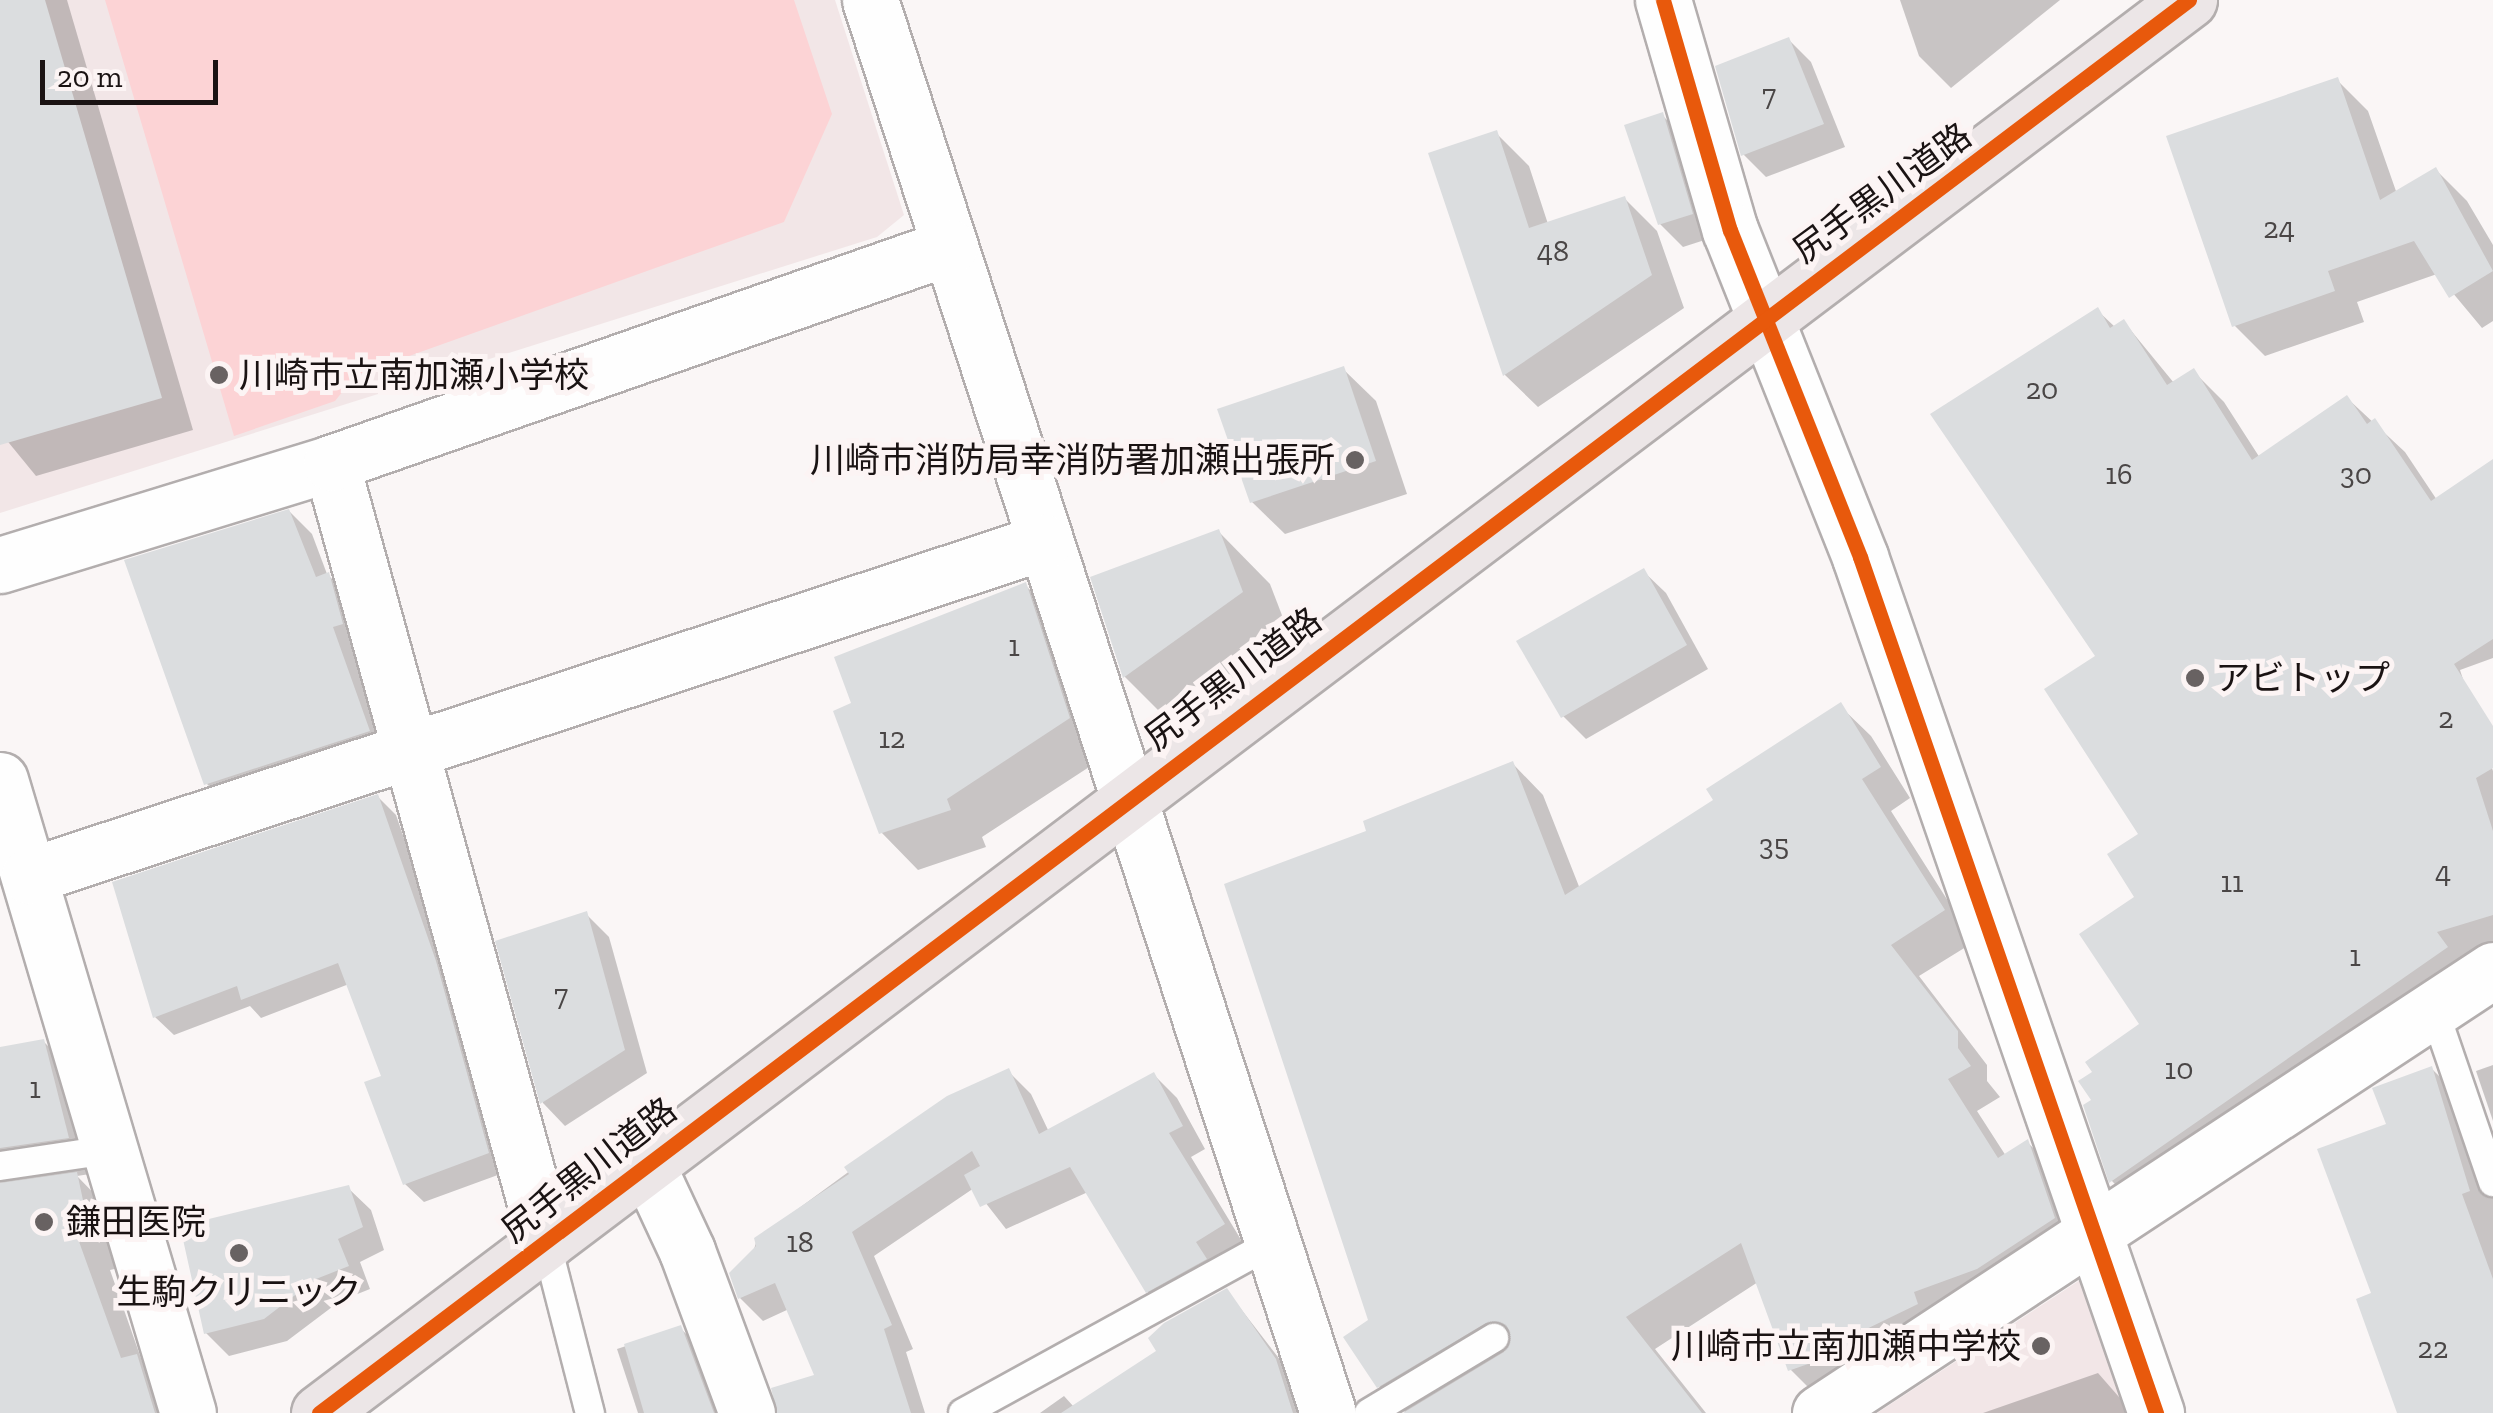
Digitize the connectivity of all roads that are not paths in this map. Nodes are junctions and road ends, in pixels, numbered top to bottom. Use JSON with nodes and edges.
{"nodes":[{"id":1,"x":870,"y":0,"type":"edge"},
{"id":2,"x":1663,"y":0,"type":"edge"},
{"id":3,"x":2189,"y":0,"type":"edge"},
{"id":4,"x":949,"y":247,"type":"junction"},
{"id":5,"x":1768,"y":312,"type":"junction"},
{"id":6,"x":330,"y":462,"type":"junction"},
{"id":7,"x":1043,"y":542,"type":"junction"},
{"id":8,"x":0,"y":566,"type":"edge"},
{"id":9,"x":414,"y":748,"type":"junction"},
{"id":10,"x":0,"y":780,"type":"edge"},
{"id":11,"x":1125,"y":798,"type":"junction"},
{"id":12,"x":29,"y":876,"type":"junction"},
{"id":13,"x":2493,"y":970,"type":"edge"},
{"id":14,"x":2434,"y":1010,"type":"junction"},
{"id":15,"x":109,"y":1150,"type":"junction"},
{"id":16,"x":646,"y":1163,"type":"junction"},
{"id":17,"x":0,"y":1166,"type":"edge"},
{"id":18,"x":2493,"y":1182,"type":"edge"},
{"id":19,"x":2093,"y":1239,"type":"junction"},
{"id":20,"x":546,"y":1242,"type":"junction"},
{"id":21,"x":1272,"y":1243,"type":"junction"},
{"id":22,"x":1494,"y":1338,"type":"dead end"},
{"id":23,"x":188,"y":1413,"type":"edge"},
{"id":24,"x":319,"y":1413,"type":"edge"},
{"id":25,"x":590,"y":1413,"type":"edge"},
{"id":26,"x":747,"y":1413,"type":"edge"},
{"id":27,"x":963,"y":1413,"type":"edge"},
{"id":28,"x":1328,"y":1413,"type":"edge"},
{"id":29,"x":1369,"y":1413,"type":"edge"},
{"id":30,"x":1820,"y":1413,"type":"edge"},
{"id":31,"x":2156,"y":1413,"type":"edge"}],
"edges":[{"from":1,"to":4,"type":"street"},
{"from":2,"to":5,"type":"street"},
{"from":3,"to":5,"type":"main road","name":"尻手黒川道路"},
{"from":4,"to":6,"type":"street"},
{"from":4,"to":7,"type":"street"},
{"from":5,"to":11,"type":"main road","name":"尻手黒川道路"},
{"from":5,"to":19,"type":"street"},
{"from":6,"to":8,"type":"street"},
{"from":6,"to":9,"type":"street"},
{"from":7,"to":9,"type":"street"},
{"from":7,"to":11,"type":"street"},
{"from":9,"to":12,"type":"street"},
{"from":9,"to":20,"type":"street"},
{"from":10,"to":12,"type":"street"},
{"from":11,"to":16,"type":"main road","name":"尻手黒川道路"},
{"from":11,"to":21,"type":"street"},
{"from":12,"to":15,"type":"street"},
{"from":13,"to":14,"type":"street"},
{"from":14,"to":18,"type":"lane"},
{"from":14,"to":19,"type":"street"},
{"from":15,"to":17,"type":"lane"},
{"from":15,"to":23,"type":"street"},
{"from":16,"to":20,"type":"main road","name":"尻手黒川道路"},
{"from":16,"to":26,"type":"street"},
{"from":19,"to":30,"type":"street"},
{"from":19,"to":31,"type":"street"},
{"from":20,"to":24,"type":"main road","name":"尻手黒川道路"},
{"from":20,"to":25,"type":"lane"},
{"from":21,"to":27,"type":"lane"},
{"from":21,"to":28,"type":"street"},
{"from":22,"to":29,"type":"lane"}]}
